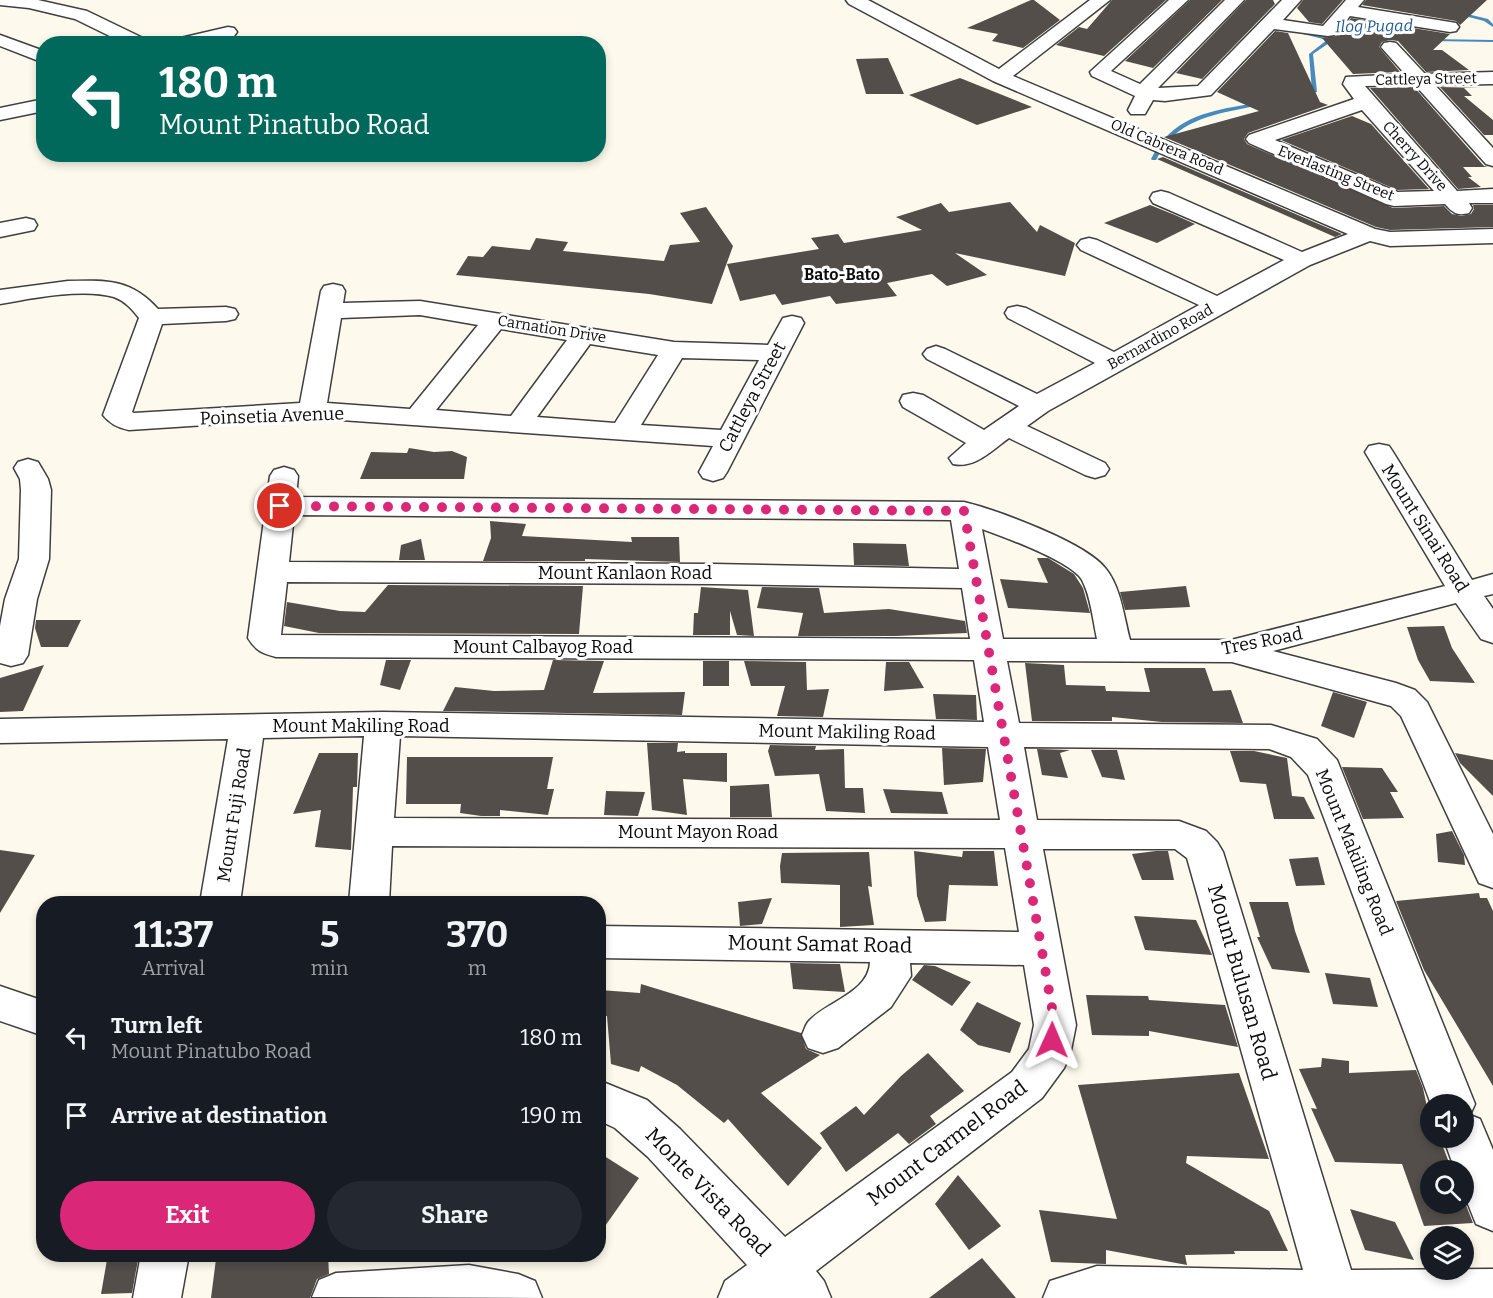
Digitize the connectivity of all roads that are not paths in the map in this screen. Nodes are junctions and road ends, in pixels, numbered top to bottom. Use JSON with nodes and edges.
{"nodes":[{"id":1,"x":0,"y":0,"type":"edge"},
{"id":2,"x":855,"y":0,"type":"edge"},
{"id":3,"x":1101,"y":0,"type":"edge"},
{"id":4,"x":1179,"y":0,"type":"edge"},
{"id":5,"x":1235,"y":0,"type":"edge"},
{"id":6,"x":1292,"y":0,"type":"edge"},
{"id":7,"x":1346,"y":11,"type":"edge"},
{"id":8,"x":1270,"y":23,"type":"junction"},
{"id":9,"x":1450,"y":27,"type":"dead end"},
{"id":10,"x":228,"y":32,"type":"dead end"},
{"id":11,"x":124,"y":36,"type":"edge"},
{"id":12,"x":211,"y":36,"type":"edge"},
{"id":13,"x":0,"y":40,"type":"edge"},
{"id":14,"x":36,"y":55,"type":"edge"},
{"id":15,"x":1466,"y":57,"type":"dead end"},
{"id":16,"x":1000,"y":77,"type":"junction"},
{"id":17,"x":1359,"y":80,"type":"joint"},
{"id":18,"x":1421,"y":80,"type":"junction"},
{"id":19,"x":1491,"y":81,"type":"edge"},
{"id":20,"x":1144,"y":93,"type":"junction"},
{"id":21,"x":1165,"y":96,"type":"junction"},
{"id":22,"x":1366,"y":102,"type":"junction"},
{"id":23,"x":36,"y":107,"type":"edge"},
{"id":24,"x":0,"y":114,"type":"edge"},
{"id":25,"x":1153,"y":125,"type":"junction"},
{"id":26,"x":1127,"y":130,"type":"junction"},
{"id":27,"x":1493,"y":160,"type":"edge"},
{"id":28,"x":1493,"y":196,"type":"edge"},
{"id":29,"x":1161,"y":198,"type":"dead end"},
{"id":30,"x":1453,"y":198,"type":"junction"},
{"id":31,"x":26,"y":225,"type":"dead end"},
{"id":32,"x":0,"y":230,"type":"edge"},
{"id":33,"x":1368,"y":234,"type":"junction"},
{"id":34,"x":1488,"y":236,"type":"edge"},
{"id":35,"x":1089,"y":245,"type":"dead end"},
{"id":36,"x":1302,"y":260,"type":"junction"},
{"id":37,"x":0,"y":297,"type":"edge"},
{"id":38,"x":1218,"y":305,"type":"junction"},
{"id":39,"x":1017,"y":313,"type":"dead end"},
{"id":40,"x":226,"y":314,"type":"dead end"},
{"id":41,"x":152,"y":317,"type":"junction"},
{"id":42,"x":496,"y":320,"type":"junction"},
{"id":43,"x":792,"y":323,"type":"dead end"},
{"id":44,"x":584,"y":334,"type":"junction"},
{"id":45,"x":674,"y":350,"type":"junction"},
{"id":46,"x":775,"y":353,"type":"junction"},
{"id":47,"x":936,"y":354,"type":"dead end"},
{"id":48,"x":1115,"y":363,"type":"junction"},
{"id":49,"x":912,"y":401,"type":"dead end"},
{"id":50,"x":1038,"y":405,"type":"junction"},
{"id":51,"x":312,"y":411,"type":"junction"},
{"id":52,"x":417,"y":417,"type":"junction"},
{"id":53,"x":519,"y":423,"type":"junction"},
{"id":54,"x":1008,"y":427,"type":"junction"},
{"id":55,"x":624,"y":430,"type":"junction"},
{"id":56,"x":730,"y":439,"type":"junction"},
{"id":57,"x":985,"y":442,"type":"junction"},
{"id":58,"x":1379,"y":452,"type":"dead end"},
{"id":59,"x":963,"y":458,"type":"dead end"},
{"id":60,"x":28,"y":468,"type":"dead end"},
{"id":61,"x":1095,"y":469,"type":"dead end"},
{"id":62,"x":713,"y":472,"type":"dead end"},
{"id":63,"x":284,"y":476,"type":"dead end"},
{"id":64,"x":280,"y":506,"type":"junction"},
{"id":65,"x":964,"y":511,"type":"junction"},
{"id":66,"x":273,"y":572,"type":"junction"},
{"id":67,"x":976,"y":579,"type":"junction"},
{"id":68,"x":1478,"y":588,"type":"edge"},
{"id":69,"x":10,"y":603,"type":"edge"},
{"id":70,"x":1493,"y":633,"type":"edge"},
{"id":71,"x":989,"y":650,"type":"junction"},
{"id":72,"x":1116,"y":650,"type":"junction"},
{"id":73,"x":1231,"y":651,"type":"junction"},
{"id":74,"x":11,"y":655,"type":"dead end"},
{"id":75,"x":382,"y":724,"type":"junction"},
{"id":76,"x":247,"y":728,"type":"junction"},
{"id":77,"x":0,"y":731,"type":"edge"},
{"id":78,"x":1004,"y":735,"type":"junction"},
{"id":79,"x":374,"y":832,"type":"junction"},
{"id":80,"x":1021,"y":833,"type":"junction"},
{"id":81,"x":1493,"y":873,"type":"edge"},
{"id":82,"x":221,"y":896,"type":"edge"},
{"id":83,"x":369,"y":896,"type":"edge"},
{"id":84,"x":606,"y":942,"type":"edge"},
{"id":85,"x":890,"y":945,"type":"junction"},
{"id":86,"x":1042,"y":949,"type":"junction"},
{"id":87,"x":0,"y":1003,"type":"edge"},
{"id":88,"x":36,"y":1016,"type":"edge"},
{"id":89,"x":823,"y":1035,"type":"dead end"},
{"id":90,"x":1449,"y":1094,"type":"edge"},
{"id":91,"x":606,"y":1103,"type":"edge"},
{"id":92,"x":1470,"y":1148,"type":"edge"},
{"id":93,"x":1493,"y":1209,"type":"edge"},
{"id":94,"x":164,"y":1262,"type":"edge"},
{"id":95,"x":795,"y":1283,"type":"edge"},
{"id":96,"x":1334,"y":1293,"type":"junction"},
{"id":97,"x":1493,"y":1293,"type":"edge"},
{"id":98,"x":1076,"y":1296,"type":"edge"},
{"id":99,"x":336,"y":1297,"type":"edge"},
{"id":100,"x":157,"y":1298,"type":"edge"},
{"id":101,"x":518,"y":1298,"type":"edge"},
{"id":102,"x":742,"y":1298,"type":"edge"}],
"edges":[{"from":1,"to":11,"type":"street"},
{"from":2,"to":16,"type":"street","name":"Old Cabrera Road"},
{"from":3,"to":16,"type":"street"},
{"from":4,"to":20,"type":"street"},
{"from":5,"to":20,"type":"street"},
{"from":6,"to":8,"type":"street"},
{"from":7,"to":8,"type":"street"},
{"from":7,"to":9,"type":"street"},
{"from":7,"to":18,"type":"street"},
{"from":8,"to":21,"type":"street"},
{"from":10,"to":12,"type":"street"},
{"from":13,"to":14,"type":"street"},
{"from":15,"to":19,"type":"street"},
{"from":16,"to":26,"type":"street","name":"Old Cabrera Road"},
{"from":17,"to":18,"type":"street","name":"Cattleya Street"},
{"from":17,"to":22,"type":"street","name":"Cherry Drive"},
{"from":18,"to":19,"type":"street","name":"Cattleya Street"},
{"from":18,"to":27,"type":"street"},
{"from":20,"to":21,"type":"street"},
{"from":20,"to":26,"type":"street"},
{"from":21,"to":25,"type":"street"},
{"from":22,"to":30,"type":"street","name":"Cherry Drive"},
{"from":22,"to":30,"type":"street","name":"Everlasting Street"},
{"from":23,"to":24,"type":"street"},
{"from":25,"to":26,"type":"street","name":"Old Cabrera Road"},
{"from":25,"to":33,"type":"street","name":"Old Cabrera Road"},
{"from":28,"to":30,"type":"street","name":"Everlasting Street"},
{"from":29,"to":36,"type":"street"},
{"from":30,"to":34,"type":"street","name":"Cherry Drive"},
{"from":31,"to":32,"type":"street"},
{"from":33,"to":34,"type":"street","name":"Old Cabrera Road"},
{"from":33,"to":36,"type":"street","name":"Bernardino Road"},
{"from":35,"to":38,"type":"street"},
{"from":36,"to":38,"type":"street","name":"Bernardino Road"},
{"from":37,"to":41,"type":"street"},
{"from":38,"to":48,"type":"street","name":"Bernardino Road"},
{"from":39,"to":48,"type":"street"},
{"from":40,"to":41,"type":"street"},
{"from":41,"to":51,"type":"street","name":"Poinsetia Avenue"},
{"from":42,"to":44,"type":"street","name":"Carnation Drive"},
{"from":42,"to":51,"type":"street","name":"Carnation Drive"},
{"from":42,"to":52,"type":"street"},
{"from":43,"to":46,"type":"street","name":"Cattleya Street"},
{"from":44,"to":45,"type":"street","name":"Carnation Drive"},
{"from":44,"to":53,"type":"street"},
{"from":45,"to":46,"type":"street","name":"Carnation Drive"},
{"from":45,"to":55,"type":"street"},
{"from":46,"to":56,"type":"street","name":"Cattleya Street"},
{"from":47,"to":50,"type":"street"},
{"from":48,"to":50,"type":"street","name":"Bernardino Road"},
{"from":49,"to":57,"type":"street"},
{"from":50,"to":54,"type":"street","name":"Bernardino Road"},
{"from":51,"to":52,"type":"street","name":"Poinsetia Avenue"},
{"from":52,"to":53,"type":"street","name":"Poinsetia Avenue"},
{"from":53,"to":55,"type":"street","name":"Poinsetia Avenue"},
{"from":54,"to":57,"type":"street","name":"Bernardino Road"},
{"from":54,"to":61,"type":"street"},
{"from":55,"to":56,"type":"street","name":"Poinsetia Avenue"},
{"from":56,"to":62,"type":"street","name":"Cattleya Street"},
{"from":57,"to":59,"type":"street","name":"Bernardino Road"},
{"from":58,"to":68,"type":"street","name":"Mount Sinai Road"},
{"from":60,"to":69,"type":"street"},
{"from":63,"to":64,"type":"street","name":"Mount Calbayog Road"},
{"from":64,"to":65,"type":"street"},
{"from":64,"to":66,"type":"street","name":"Mount Calbayog Road"},
{"from":65,"to":67,"type":"street","name":"Mount Carmel Road"},
{"from":65,"to":72,"type":"street"},
{"from":66,"to":67,"type":"street","name":"Mount Kanlaon Road"},
{"from":66,"to":71,"type":"street","name":"Mount Calbayog Road"},
{"from":67,"to":71,"type":"street","name":"Mount Carmel Road"},
{"from":68,"to":70,"type":"street","name":"Mount Sinai Road"},
{"from":68,"to":73,"type":"street","name":"Tres Road"},
{"from":69,"to":74,"type":"street"},
{"from":71,"to":72,"type":"street","name":"Tres Road"},
{"from":71,"to":78,"type":"street","name":"Mount Carmel Road"},
{"from":72,"to":73,"type":"street","name":"Tres Road"},
{"from":73,"to":81,"type":"street"},
{"from":75,"to":76,"type":"street","name":"Mount Makiling Road"},
{"from":75,"to":78,"type":"street","name":"Mount Makiling Road"},
{"from":75,"to":79,"type":"street"},
{"from":76,"to":77,"type":"street","name":"Mount Makiling Road"},
{"from":76,"to":82,"type":"street","name":"Mount Fuji Road"},
{"from":78,"to":80,"type":"street","name":"Mount Carmel Road"},
{"from":78,"to":90,"type":"street","name":"Mount Makiling Road"},
{"from":79,"to":80,"type":"street","name":"Mount Mayon Road"},
{"from":79,"to":83,"type":"street"},
{"from":80,"to":86,"type":"street","name":"Mount Carmel Road"},
{"from":80,"to":96,"type":"street","name":"Mount Bulusan Road"},
{"from":84,"to":85,"type":"street","name":"Mount Samat Road"},
{"from":85,"to":86,"type":"street","name":"Mount Samat Road"},
{"from":85,"to":89,"type":"street"},
{"from":86,"to":95,"type":"street","name":"Mount Carmel Road"},
{"from":87,"to":88,"type":"street"},
{"from":91,"to":95,"type":"street","name":"Monte Vista Road"},
{"from":92,"to":93,"type":"street"},
{"from":94,"to":100,"type":"street"},
{"from":95,"to":102,"type":"street","name":"Mount Carmel Road"},
{"from":96,"to":97,"type":"street"},
{"from":96,"to":98,"type":"street"},
{"from":99,"to":101,"type":"street"}]}
